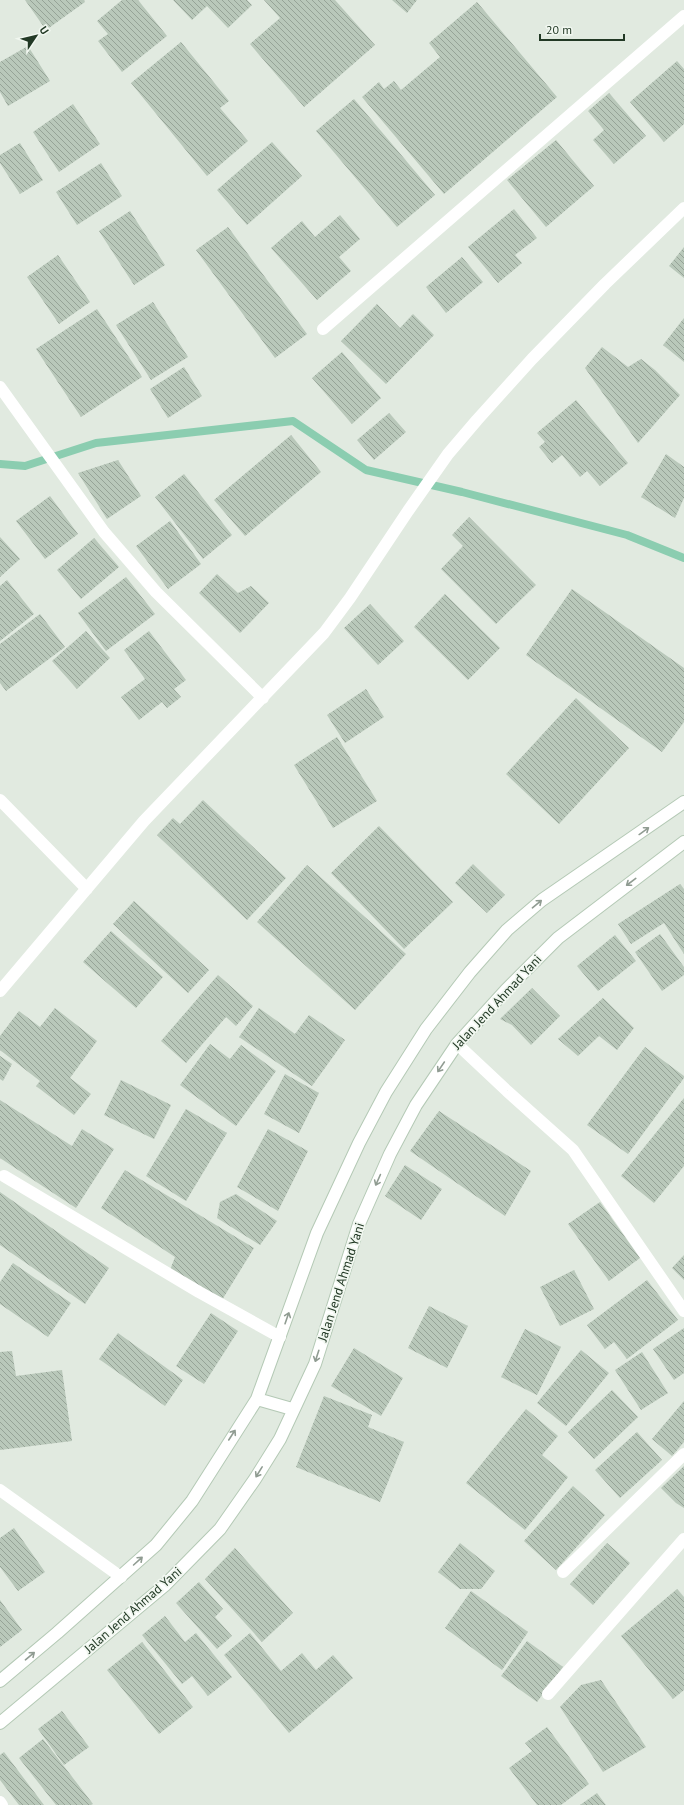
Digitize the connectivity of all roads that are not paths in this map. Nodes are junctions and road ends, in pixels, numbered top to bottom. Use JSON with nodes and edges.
{"nodes":[{"id":1,"x":684,"y":16,"type":"edge"},
{"id":2,"x":684,"y":208,"type":"edge"},
{"id":3,"x":324,"y":329,"type":"dead end"},
{"id":4,"x":0,"y":387,"type":"edge"},
{"id":5,"x":263,"y":698,"type":"junction"},
{"id":6,"x":0,"y":800,"type":"edge"},
{"id":7,"x":684,"y":802,"type":"edge"},
{"id":8,"x":684,"y":842,"type":"edge"},
{"id":9,"x":87,"y":889,"type":"junction"},
{"id":10,"x":0,"y":991,"type":"edge"},
{"id":11,"x":457,"y":1044,"type":"junction"},
{"id":12,"x":4,"y":1176,"type":"dead end"},
{"id":13,"x":684,"y":1311,"type":"edge"},
{"id":14,"x":280,"y":1337,"type":"junction"},
{"id":15,"x":257,"y":1398,"type":"junction"},
{"id":16,"x":292,"y":1409,"type":"junction"},
{"id":17,"x":684,"y":1454,"type":"edge"},
{"id":18,"x":0,"y":1490,"type":"edge"},
{"id":19,"x":684,"y":1539,"type":"edge"},
{"id":20,"x":563,"y":1572,"type":"dead end"},
{"id":21,"x":121,"y":1577,"type":"junction"},
{"id":22,"x":0,"y":1681,"type":"edge"},
{"id":23,"x":548,"y":1694,"type":"dead end"},
{"id":24,"x":0,"y":1723,"type":"edge"},
{"id":25,"x":0,"y":1802,"type":"edge"},
{"id":26,"x":2,"y":1805,"type":"edge"}],
"edges":[{"from":1,"to":3,"type":"street"},
{"from":2,"to":5,"type":"street"},
{"from":4,"to":5,"type":"street"},
{"from":5,"to":9,"type":"street"},
{"from":6,"to":9,"type":"street"},
{"from":14,"to":7,"type":"street","one_way":true},
{"from":8,"to":11,"type":"street","name":"Jalan Jend Ahmad Yani","one_way":true},
{"from":9,"to":10,"type":"street"},
{"from":11,"to":13,"type":"street"},
{"from":11,"to":16,"type":"street","name":"Jalan Jend Ahmad Yani","one_way":true},
{"from":12,"to":14,"type":"street"},
{"from":14,"to":15,"type":"street"},
{"from":15,"to":16,"type":"street"},
{"from":21,"to":15,"type":"street","one_way":true},
{"from":16,"to":24,"type":"street","name":"Jalan Jend Ahmad Yani","one_way":true},
{"from":17,"to":20,"type":"street"},
{"from":18,"to":21,"type":"street"},
{"from":19,"to":23,"type":"street"},
{"from":22,"to":21,"type":"street","one_way":true},
{"from":25,"to":26,"type":"street"}]}
